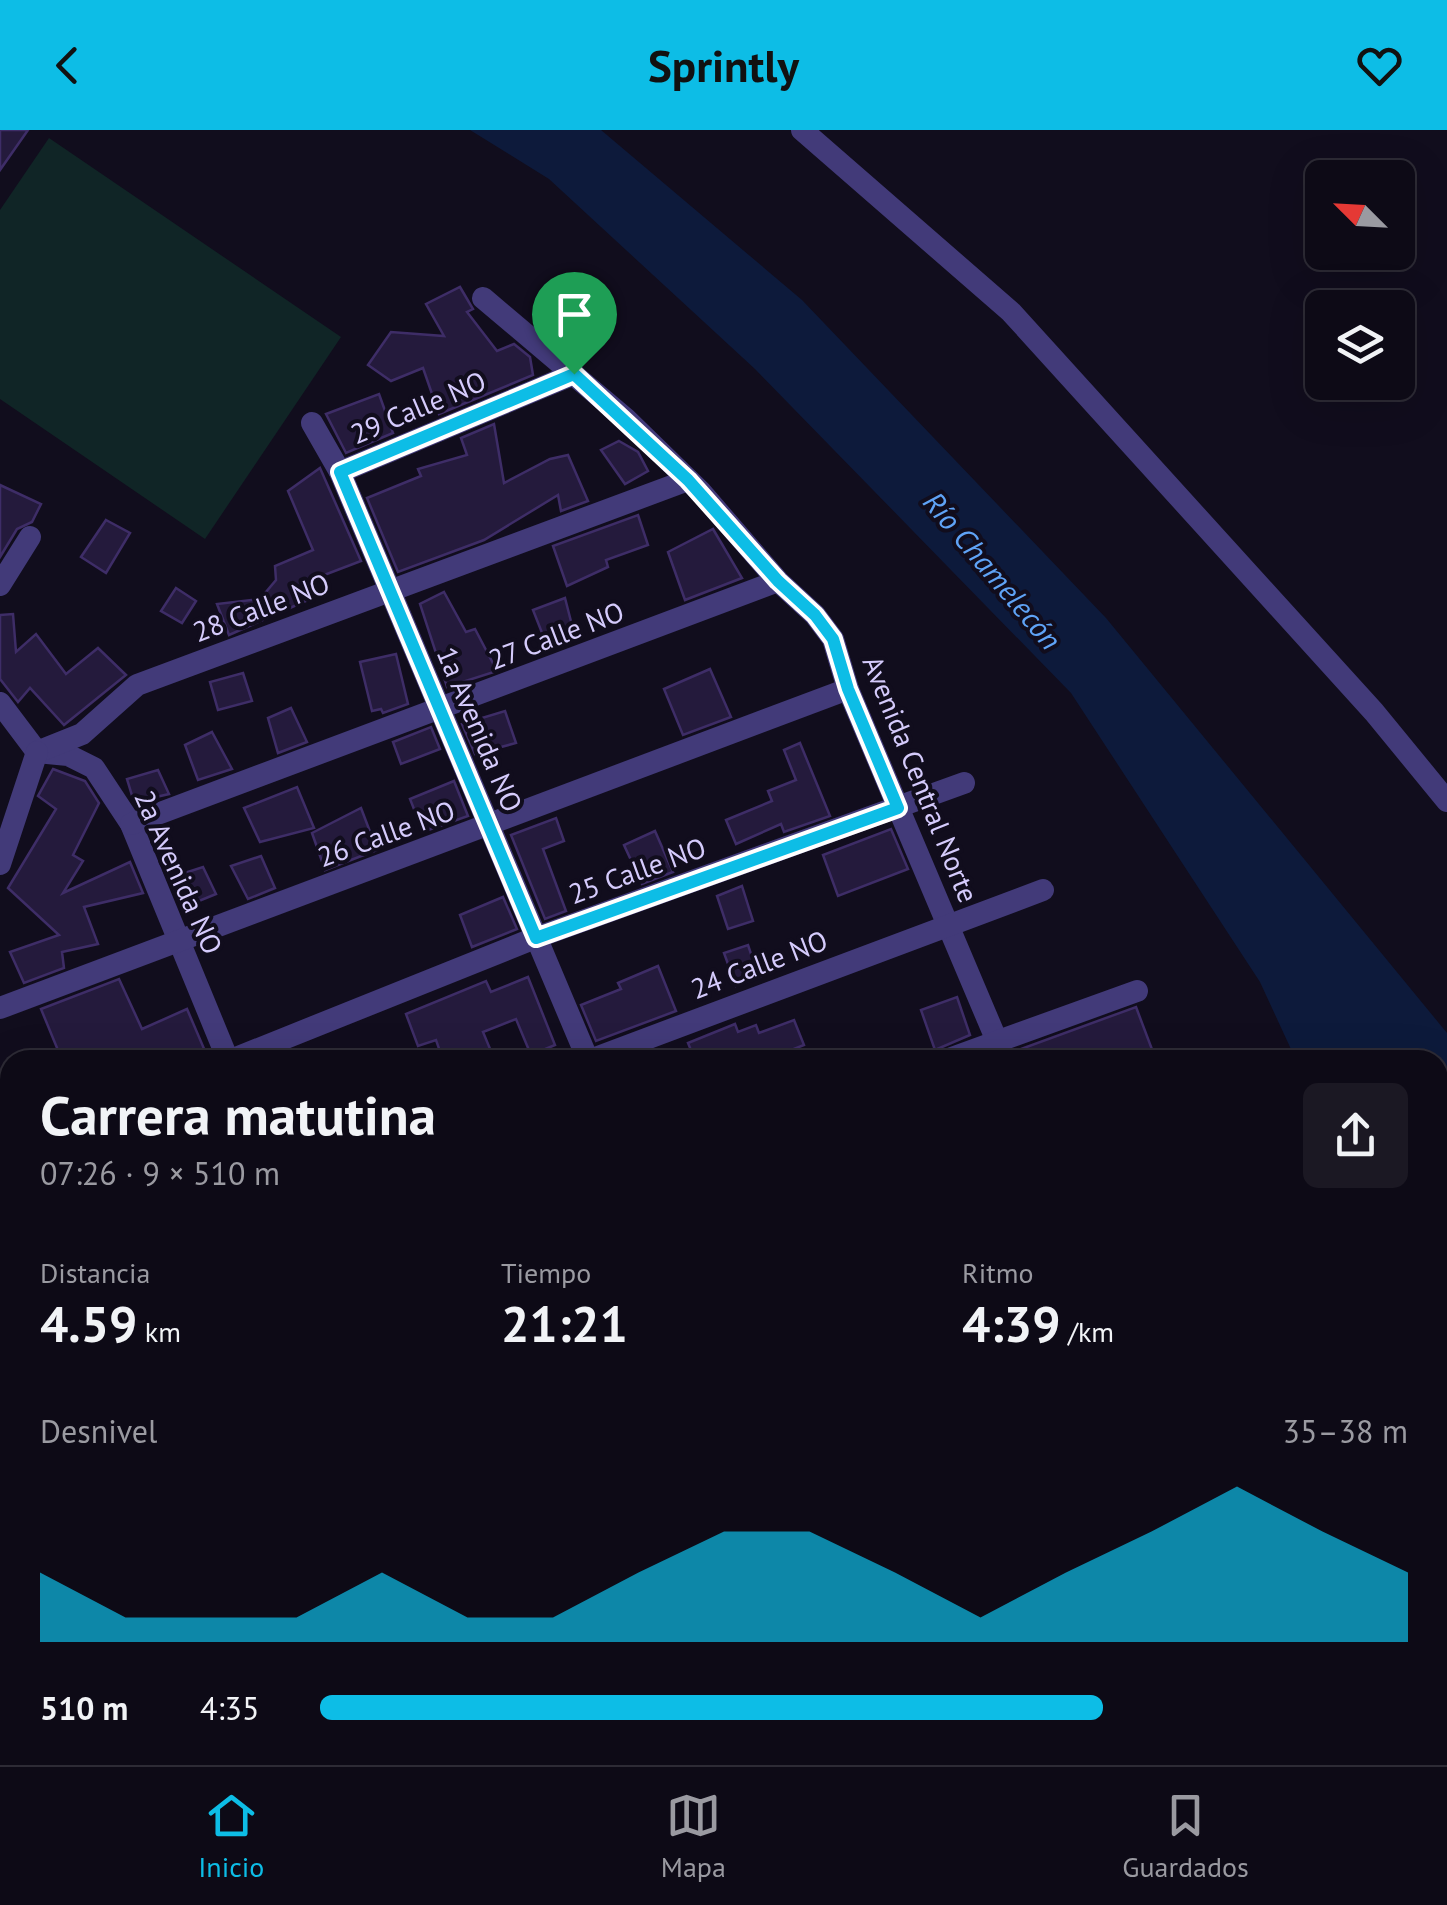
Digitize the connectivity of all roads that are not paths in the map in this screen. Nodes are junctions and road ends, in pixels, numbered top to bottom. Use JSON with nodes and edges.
{"nodes":[{"id":1,"x":802,"y":130,"type":"edge"},
{"id":2,"x":483,"y":298,"type":"dead end"},
{"id":3,"x":574,"y":374,"type":"junction"},
{"id":4,"x":312,"y":424,"type":"dead end"},
{"id":5,"x":340,"y":472,"type":"junction"},
{"id":6,"x":688,"y":480,"type":"junction"},
{"id":7,"x":30,"y":536,"type":"dead end"},
{"id":8,"x":778,"y":581,"type":"junction"},
{"id":9,"x":0,"y":585,"type":"edge"},
{"id":10,"x":390,"y":590,"type":"junction"},
{"id":11,"x":848,"y":689,"type":"junction"},
{"id":12,"x":0,"y":703,"type":"edge"},
{"id":13,"x":440,"y":712,"type":"junction"},
{"id":14,"x":37,"y":752,"type":"junction"},
{"id":15,"x":964,"y":783,"type":"dead end"},
{"id":16,"x":1447,"y":800,"type":"edge"},
{"id":17,"x":898,"y":808,"type":"junction"},
{"id":18,"x":130,"y":824,"type":"junction"},
{"id":19,"x":489,"y":827,"type":"junction"},
{"id":20,"x":0,"y":864,"type":"edge"},
{"id":21,"x":1042,"y":890,"type":"dead end"},
{"id":22,"x":948,"y":924,"type":"junction"},
{"id":23,"x":536,"y":938,"type":"junction"},
{"id":24,"x":178,"y":942,"type":"junction"},
{"id":25,"x":1137,"y":991,"type":"dead end"},
{"id":26,"x":0,"y":1008,"type":"edge"},
{"id":27,"x":225,"y":1050,"type":"edge"},
{"id":28,"x":254,"y":1050,"type":"edge"},
{"id":29,"x":585,"y":1050,"type":"edge"},
{"id":30,"x":615,"y":1050,"type":"edge"},
{"id":31,"x":1002,"y":1050,"type":"edge"}],
"edges":[{"from":1,"to":16,"type":"street"},
{"from":2,"to":3,"type":"street","name":"Avenida Central Norte"},
{"from":3,"to":5,"type":"street","name":"29 Calle NO"},
{"from":3,"to":6,"type":"street","name":"Avenida Central Norte"},
{"from":4,"to":5,"type":"street","name":"1a Avenida NO"},
{"from":5,"to":10,"type":"street","name":"1a Avenida NO"},
{"from":6,"to":8,"type":"street","name":"Avenida Central Norte"},
{"from":6,"to":10,"type":"street","name":"28 Calle NO"},
{"from":7,"to":9,"type":"street"},
{"from":8,"to":11,"type":"street","name":"Avenida Central Norte"},
{"from":8,"to":13,"type":"street","name":"27 Calle NO"},
{"from":10,"to":13,"type":"street","name":"1a Avenida NO"},
{"from":10,"to":14,"type":"street","name":"28 Calle NO"},
{"from":11,"to":17,"type":"street","name":"Avenida Central Norte"},
{"from":11,"to":19,"type":"street","name":"26 Calle NO"},
{"from":12,"to":14,"type":"street"},
{"from":13,"to":18,"type":"street","name":"27 Calle NO"},
{"from":13,"to":19,"type":"street","name":"1a Avenida NO"},
{"from":14,"to":18,"type":"street","name":"2a Avenida NO"},
{"from":14,"to":20,"type":"street"},
{"from":15,"to":17,"type":"street","name":"25 Calle NO"},
{"from":17,"to":22,"type":"street","name":"Avenida Central Norte"},
{"from":17,"to":23,"type":"street","name":"25 Calle NO"},
{"from":18,"to":24,"type":"street","name":"2a Avenida NO"},
{"from":19,"to":23,"type":"street","name":"1a Avenida NO"},
{"from":19,"to":24,"type":"street","name":"26 Calle NO"},
{"from":21,"to":22,"type":"street","name":"24 Calle NO"},
{"from":22,"to":30,"type":"street","name":"24 Calle NO"},
{"from":22,"to":31,"type":"street","name":"Avenida Central Norte"},
{"from":23,"to":28,"type":"street","name":"25 Calle NO"},
{"from":23,"to":29,"type":"street","name":"1a Avenida NO"},
{"from":24,"to":26,"type":"street","name":"26 Calle NO"},
{"from":24,"to":27,"type":"street","name":"2a Avenida NO"},
{"from":25,"to":31,"type":"street"}]}
